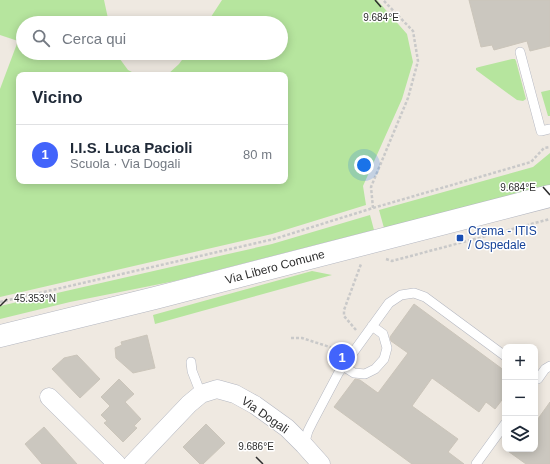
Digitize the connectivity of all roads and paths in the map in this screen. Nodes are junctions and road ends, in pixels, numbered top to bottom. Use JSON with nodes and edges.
{"nodes":[{"id":1,"x":383,"y":0,"type":"edge"},
{"id":2,"x":520,"y":52,"type":"dead end"},
{"id":3,"x":550,"y":129,"type":"edge"},
{"id":4,"x":550,"y":147,"type":"edge"},
{"id":5,"x":550,"y":196,"type":"edge"},
{"id":6,"x":373,"y":208,"type":"junction"},
{"id":7,"x":550,"y":219,"type":"edge"},
{"id":8,"x":379,"y":257,"type":"dead end"},
{"id":9,"x":362,"y":262,"type":"dead end"},
{"id":10,"x":355,"y":264,"type":"dead end"},
{"id":11,"x":360,"y":268,"type":"dead end"},
{"id":12,"x":0,"y":302,"type":"edge"},
{"id":13,"x":372,"y":326,"type":"junction"},
{"id":14,"x":0,"y":336,"type":"edge"},
{"id":15,"x":365,"y":337,"type":"junction"},
{"id":16,"x":291,"y":338,"type":"dead end"},
{"id":17,"x":337,"y":350,"type":"dead end"},
{"id":18,"x":502,"y":354,"type":"edge"},
{"id":19,"x":191,"y":362,"type":"dead end"},
{"id":20,"x":343,"y":366,"type":"junction"},
{"id":21,"x":550,"y":366,"type":"edge"},
{"id":22,"x":538,"y":378,"type":"edge"},
{"id":23,"x":201,"y":394,"type":"junction"},
{"id":24,"x":49,"y":397,"type":"dead end"},
{"id":25,"x":502,"y":428,"type":"edge"},
{"id":26,"x":304,"y":445,"type":"junction"},
{"id":27,"x":116,"y":464,"type":"edge"},
{"id":28,"x":132,"y":464,"type":"edge"},
{"id":29,"x":321,"y":464,"type":"edge"},
{"id":30,"x":476,"y":464,"type":"edge"}],
"edges":[{"from":1,"to":6,"type":"path"},
{"from":2,"to":3,"type":"lane"},
{"from":4,"to":6,"type":"path"},
{"from":5,"to":14,"type":"main road","name":"Via Libero Comune"},
{"from":6,"to":12,"type":"path"},
{"from":7,"to":8,"type":"path"},
{"from":9,"to":10,"type":"path"},
{"from":11,"to":15,"type":"path"},
{"from":13,"to":15,"type":"lane"},
{"from":13,"to":18,"type":"lane"},
{"from":13,"to":20,"type":"lane"},
{"from":15,"to":20,"type":"lane"},
{"from":16,"to":17,"type":"path"},
{"from":19,"to":23,"type":"lane"},
{"from":20,"to":26,"type":"lane"},
{"from":21,"to":22,"type":"lane"},
{"from":23,"to":26,"type":"street","name":"Via Dogali"},
{"from":23,"to":28,"type":"street","name":"Via Dogali"},
{"from":24,"to":27,"type":"street"},
{"from":25,"to":30,"type":"lane"},
{"from":26,"to":29,"type":"street","name":"Via Dogali"}]}
